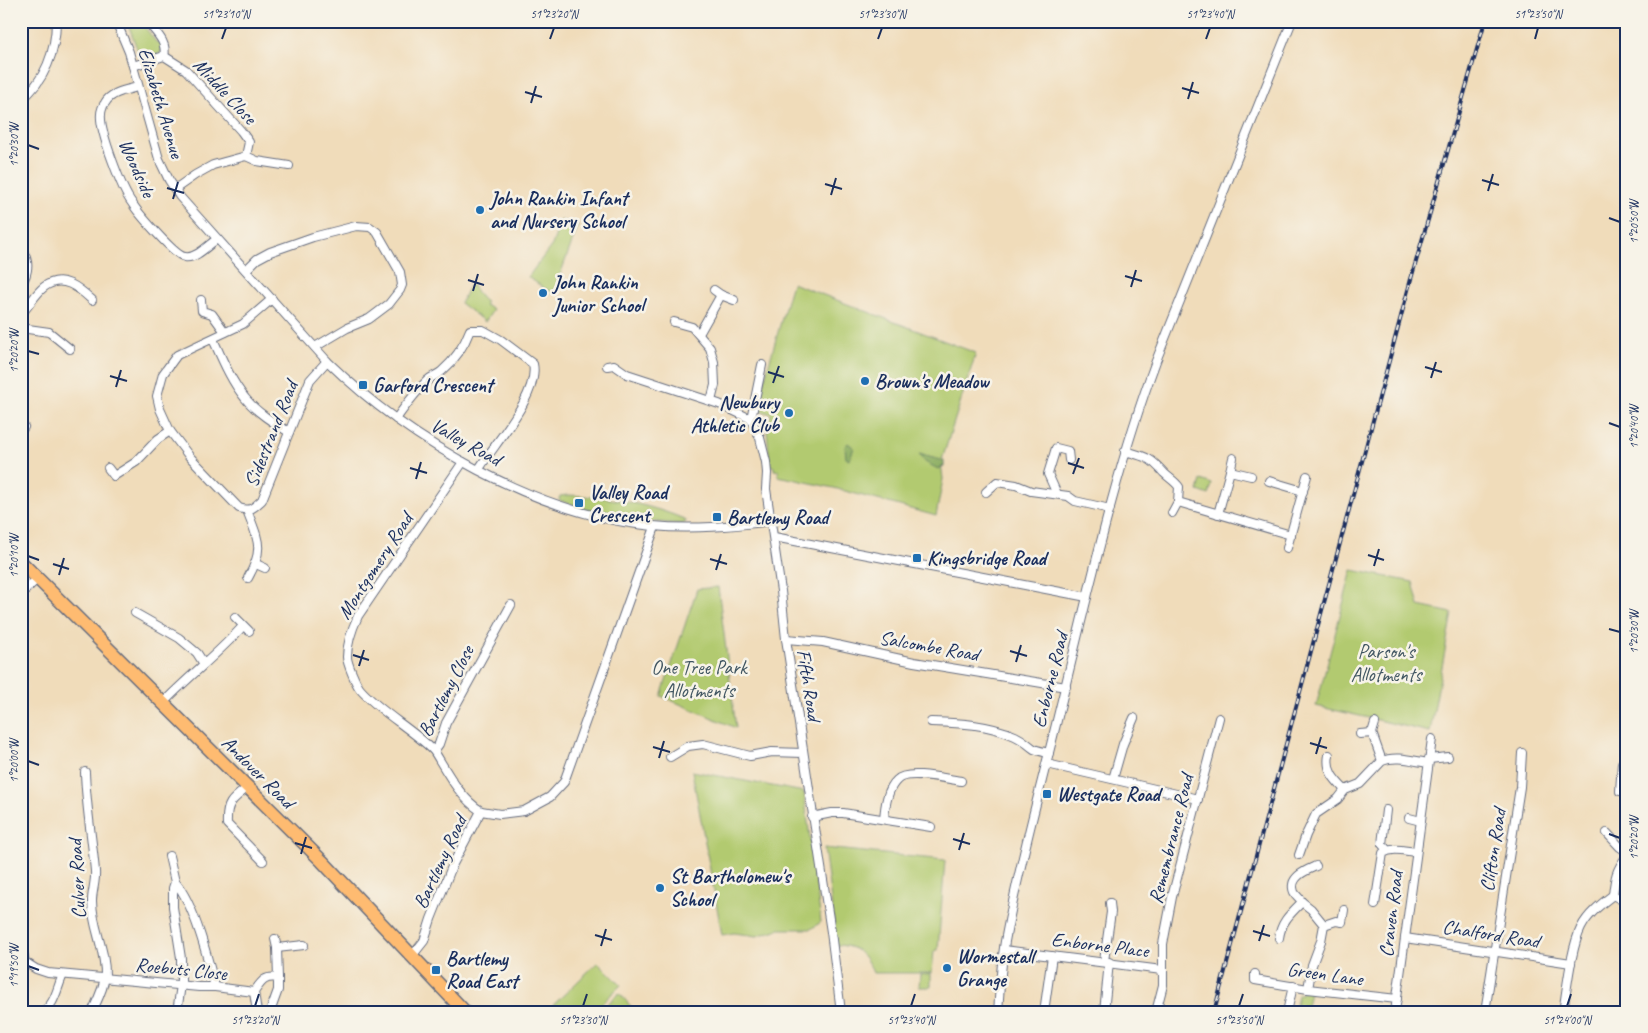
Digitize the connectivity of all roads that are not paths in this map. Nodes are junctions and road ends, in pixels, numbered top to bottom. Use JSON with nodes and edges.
{"nodes":[{"id":1,"x":56,"y":21,"type":"edge"},
{"id":2,"x":116,"y":21,"type":"edge"},
{"id":3,"x":147,"y":21,"type":"edge"},
{"id":4,"x":1292,"y":21,"type":"edge"},
{"id":5,"x":164,"y":56,"type":"junction"},
{"id":6,"x":133,"y":66,"type":"junction"},
{"id":7,"x":138,"y":87,"type":"junction"},
{"id":8,"x":21,"y":100,"type":"edge"},
{"id":9,"x":246,"y":156,"type":"junction"},
{"id":10,"x":289,"y":166,"type":"dead end"},
{"id":11,"x":175,"y":190,"type":"junction"},
{"id":12,"x":217,"y":238,"type":"junction"},
{"id":13,"x":21,"y":248,"type":"edge"},
{"id":14,"x":246,"y":270,"type":"junction"},
{"id":15,"x":21,"y":285,"type":"edge"},
{"id":16,"x":714,"y":290,"type":"dead end"},
{"id":17,"x":721,"y":295,"type":"junction"},
{"id":18,"x":272,"y":299,"type":"junction"},
{"id":19,"x":92,"y":300,"type":"dead end"},
{"id":20,"x":201,"y":300,"type":"dead end"},
{"id":21,"x":734,"y":300,"type":"dead end"},
{"id":22,"x":21,"y":314,"type":"edge"},
{"id":23,"x":674,"y":322,"type":"dead end"},
{"id":24,"x":21,"y":328,"type":"edge"},
{"id":25,"x":225,"y":332,"type":"junction"},
{"id":26,"x":700,"y":334,"type":"junction"},
{"id":27,"x":212,"y":339,"type":"junction"},
{"id":28,"x":314,"y":347,"type":"junction"},
{"id":29,"x":70,"y":349,"type":"dead end"},
{"id":30,"x":327,"y":361,"type":"junction"},
{"id":31,"x":762,"y":365,"type":"dead end"},
{"id":32,"x":607,"y":366,"type":"dead end"},
{"id":33,"x":711,"y":401,"type":"junction"},
{"id":34,"x":396,"y":418,"type":"junction"},
{"id":35,"x":751,"y":419,"type":"junction"},
{"id":36,"x":21,"y":424,"type":"edge"},
{"id":37,"x":21,"y":430,"type":"edge"},
{"id":38,"x":170,"y":431,"type":"junction"},
{"id":39,"x":289,"y":432,"type":"junction"},
{"id":40,"x":1126,"y":451,"type":"junction"},
{"id":41,"x":1233,"y":458,"type":"dead end"},
{"id":42,"x":1069,"y":460,"type":"dead end"},
{"id":43,"x":463,"y":462,"type":"junction"},
{"id":44,"x":108,"y":468,"type":"dead end"},
{"id":45,"x":479,"y":469,"type":"junction"},
{"id":46,"x":1230,"y":471,"type":"junction"},
{"id":47,"x":1251,"y":476,"type":"dead end"},
{"id":48,"x":1307,"y":476,"type":"dead end"},
{"id":49,"x":1269,"y":480,"type":"dead end"},
{"id":50,"x":1303,"y":491,"type":"junction"},
{"id":51,"x":986,"y":492,"type":"dead end"},
{"id":52,"x":1057,"y":494,"type":"junction"},
{"id":53,"x":1178,"y":502,"type":"junction"},
{"id":54,"x":1110,"y":509,"type":"junction"},
{"id":55,"x":246,"y":510,"type":"junction"},
{"id":56,"x":1172,"y":513,"type":"dead end"},
{"id":57,"x":1218,"y":514,"type":"junction"},
{"id":58,"x":771,"y":521,"type":"junction"},
{"id":59,"x":655,"y":527,"type":"junction"},
{"id":60,"x":1291,"y":535,"type":"junction"},
{"id":61,"x":774,"y":537,"type":"junction"},
{"id":62,"x":1287,"y":548,"type":"dead end"},
{"id":63,"x":21,"y":562,"type":"edge"},
{"id":64,"x":256,"y":564,"type":"junction"},
{"id":65,"x":265,"y":568,"type":"dead end"},
{"id":66,"x":38,"y":578,"type":"junction"},
{"id":67,"x":248,"y":578,"type":"dead end"},
{"id":68,"x":21,"y":594,"type":"edge"},
{"id":69,"x":1088,"y":597,"type":"junction"},
{"id":70,"x":511,"y":605,"type":"dead end"},
{"id":71,"x":136,"y":613,"type":"dead end"},
{"id":72,"x":235,"y":617,"type":"dead end"},
{"id":73,"x":786,"y":639,"type":"junction"},
{"id":74,"x":204,"y":664,"type":"junction"},
{"id":75,"x":1066,"y":687,"type":"junction"},
{"id":76,"x":163,"y":703,"type":"junction"},
{"id":77,"x":1134,"y":718,"type":"dead end"},
{"id":78,"x":1219,"y":718,"type":"dead end"},
{"id":79,"x":931,"y":722,"type":"dead end"},
{"id":80,"x":1375,"y":723,"type":"dead end"},
{"id":81,"x":1372,"y":733,"type":"junction"},
{"id":82,"x":1360,"y":734,"type":"dead end"},
{"id":83,"x":1432,"y":739,"type":"dead end"},
{"id":84,"x":676,"y":743,"type":"dead end"},
{"id":85,"x":434,"y":751,"type":"junction"},
{"id":86,"x":680,"y":751,"type":"junction"},
{"id":87,"x":803,"y":753,"type":"junction"},
{"id":88,"x":1049,"y":753,"type":"junction"},
{"id":89,"x":1522,"y":753,"type":"dead end"},
{"id":90,"x":1329,"y":755,"type":"dead end"},
{"id":91,"x":670,"y":757,"type":"dead end"},
{"id":92,"x":1448,"y":757,"type":"dead end"},
{"id":93,"x":1382,"y":761,"type":"junction"},
{"id":94,"x":1429,"y":761,"type":"junction"},
{"id":95,"x":1622,"y":763,"type":"dead end"},
{"id":96,"x":1047,"y":764,"type":"junction"},
{"id":97,"x":85,"y":772,"type":"dead end"},
{"id":98,"x":1113,"y":779,"type":"junction"},
{"id":99,"x":961,"y":781,"type":"dead end"},
{"id":100,"x":247,"y":788,"type":"junction"},
{"id":101,"x":1345,"y":790,"type":"junction"},
{"id":102,"x":1627,"y":792,"type":"edge"},
{"id":103,"x":1198,"y":799,"type":"junction"},
{"id":104,"x":1386,"y":810,"type":"dead end"},
{"id":105,"x":482,"y":811,"type":"junction"},
{"id":106,"x":812,"y":817,"type":"junction"},
{"id":107,"x":1409,"y":818,"type":"dead end"},
{"id":108,"x":884,"y":819,"type":"junction"},
{"id":109,"x":1421,"y":821,"type":"junction"},
{"id":110,"x":931,"y":827,"type":"dead end"},
{"id":111,"x":1608,"y":833,"type":"dead end"},
{"id":112,"x":1381,"y":846,"type":"junction"},
{"id":113,"x":1416,"y":852,"type":"junction"},
{"id":114,"x":1627,"y":852,"type":"edge"},
{"id":115,"x":1299,"y":854,"type":"dead end"},
{"id":116,"x":169,"y":856,"type":"dead end"},
{"id":117,"x":1627,"y":856,"type":"edge"},
{"id":118,"x":263,"y":861,"type":"dead end"},
{"id":119,"x":1316,"y":866,"type":"dead end"},
{"id":120,"x":175,"y":882,"type":"junction"},
{"id":121,"x":1613,"y":894,"type":"junction"},
{"id":122,"x":1302,"y":902,"type":"junction"},
{"id":123,"x":1627,"y":902,"type":"edge"},
{"id":124,"x":1110,"y":903,"type":"dead end"},
{"id":125,"x":1375,"y":906,"type":"dead end"},
{"id":126,"x":1344,"y":910,"type":"dead end"},
{"id":127,"x":1324,"y":925,"type":"junction"},
{"id":128,"x":1279,"y":938,"type":"dead end"},
{"id":129,"x":1405,"y":938,"type":"junction"},
{"id":130,"x":275,"y":939,"type":"dead end"},
{"id":131,"x":21,"y":942,"type":"edge"},
{"id":132,"x":304,"y":945,"type":"dead end"},
{"id":133,"x":277,"y":948,"type":"junction"},
{"id":134,"x":1004,"y":950,"type":"junction"},
{"id":135,"x":1494,"y":951,"type":"junction"},
{"id":136,"x":412,"y":956,"type":"junction"},
{"id":137,"x":1052,"y":956,"type":"junction"},
{"id":138,"x":1107,"y":962,"type":"junction"},
{"id":139,"x":1571,"y":963,"type":"junction"},
{"id":140,"x":1162,"y":970,"type":"junction"},
{"id":141,"x":1255,"y":974,"type":"dead end"},
{"id":142,"x":63,"y":975,"type":"junction"},
{"id":143,"x":105,"y":977,"type":"junction"},
{"id":144,"x":278,"y":978,"type":"junction"},
{"id":145,"x":181,"y":985,"type":"junction"},
{"id":146,"x":1293,"y":986,"type":"junction"},
{"id":147,"x":215,"y":987,"type":"junction"},
{"id":148,"x":1308,"y":989,"type":"junction"},
{"id":149,"x":254,"y":992,"type":"junction"},
{"id":150,"x":1396,"y":999,"type":"junction"},
{"id":151,"x":41,"y":1012,"type":"edge"},
{"id":152,"x":92,"y":1012,"type":"edge"},
{"id":153,"x":176,"y":1012,"type":"edge"},
{"id":154,"x":258,"y":1012,"type":"edge"},
{"id":155,"x":270,"y":1012,"type":"edge"},
{"id":156,"x":465,"y":1012,"type":"edge"},
{"id":157,"x":841,"y":1012,"type":"edge"},
{"id":158,"x":998,"y":1012,"type":"edge"},
{"id":159,"x":1044,"y":1012,"type":"edge"},
{"id":160,"x":1104,"y":1012,"type":"edge"},
{"id":161,"x":1156,"y":1012,"type":"edge"},
{"id":162,"x":1288,"y":1012,"type":"edge"},
{"id":163,"x":1395,"y":1012,"type":"edge"},
{"id":164,"x":1485,"y":1012,"type":"edge"},
{"id":165,"x":1563,"y":1012,"type":"edge"}],
"edges":[{"from":1,"to":8,"type":"street"},
{"from":2,"to":6,"type":"street","name":"Elizabeth Avenue"},
{"from":3,"to":5,"type":"street","name":"Middle Close"},
{"from":4,"to":40,"type":"street","name":"Enborne Road"},
{"from":5,"to":6,"type":"street","name":"Middle Close"},
{"from":5,"to":9,"type":"street","name":"Middle Close"},
{"from":6,"to":7,"type":"street","name":"Elizabeth Avenue"},
{"from":7,"to":11,"type":"street","name":"Elizabeth Avenue"},
{"from":7,"to":12,"type":"street","name":"Woodside"},
{"from":9,"to":10,"type":"street","name":"Middle Close"},
{"from":9,"to":11,"type":"street","name":"Middle Close"},
{"from":11,"to":12,"type":"street","name":"Elizabeth Avenue"},
{"from":12,"to":14,"type":"street","name":"Valley Road"},
{"from":13,"to":15,"type":"street"},
{"from":14,"to":18,"type":"street","name":"Valley Road"},
{"from":14,"to":28,"type":"street"},
{"from":16,"to":17,"type":"street"},
{"from":17,"to":21,"type":"street"},
{"from":17,"to":26,"type":"street"},
{"from":18,"to":25,"type":"street","name":"Sidestrand Road"},
{"from":18,"to":28,"type":"street","name":"Valley Road"},
{"from":19,"to":22,"type":"street"},
{"from":20,"to":25,"type":"street"},
{"from":23,"to":26,"type":"street"},
{"from":24,"to":29,"type":"street"},
{"from":25,"to":27,"type":"street","name":"Sidestrand Road"},
{"from":26,"to":33,"type":"street"},
{"from":27,"to":38,"type":"street","name":"Sidestrand Road"},
{"from":27,"to":39,"type":"street"},
{"from":28,"to":30,"type":"street","name":"Valley Road"},
{"from":30,"to":34,"type":"street","name":"Valley Road"},
{"from":30,"to":39,"type":"street","name":"Sidestrand Road"},
{"from":31,"to":35,"type":"street"},
{"from":32,"to":33,"type":"street"},
{"from":33,"to":35,"type":"street"},
{"from":34,"to":43,"type":"street","name":"Valley Road"},
{"from":34,"to":45,"type":"street"},
{"from":35,"to":58,"type":"street","name":"Fifth Road"},
{"from":36,"to":37,"type":"street"},
{"from":38,"to":44,"type":"street"},
{"from":38,"to":55,"type":"street","name":"Sidestrand Road"},
{"from":39,"to":55,"type":"street","name":"Sidestrand Road"},
{"from":40,"to":53,"type":"street"},
{"from":40,"to":54,"type":"street","name":"Enborne Road"},
{"from":41,"to":46,"type":"street"},
{"from":42,"to":52,"type":"street"},
{"from":43,"to":45,"type":"street","name":"Valley Road"},
{"from":43,"to":85,"type":"street","name":"Montgomery Road"},
{"from":45,"to":59,"type":"street","name":"Valley Road"},
{"from":46,"to":47,"type":"street"},
{"from":46,"to":57,"type":"street"},
{"from":48,"to":50,"type":"street"},
{"from":49,"to":50,"type":"street"},
{"from":50,"to":60,"type":"street"},
{"from":51,"to":52,"type":"street"},
{"from":52,"to":54,"type":"street"},
{"from":53,"to":56,"type":"street"},
{"from":53,"to":57,"type":"street"},
{"from":54,"to":69,"type":"street","name":"Enborne Road"},
{"from":55,"to":64,"type":"street"},
{"from":57,"to":60,"type":"street"},
{"from":58,"to":59,"type":"street","name":"Valley Road"},
{"from":58,"to":61,"type":"street","name":"Fifth Road"},
{"from":59,"to":105,"type":"street","name":"Bartlemy Road"},
{"from":60,"to":62,"type":"street"},
{"from":61,"to":69,"type":"street"},
{"from":61,"to":73,"type":"street","name":"Fifth Road"},
{"from":63,"to":66,"type":"main road","name":"Andover Road"},
{"from":64,"to":65,"type":"street"},
{"from":64,"to":67,"type":"street"},
{"from":66,"to":68,"type":"street"},
{"from":66,"to":76,"type":"main road","name":"Andover Road"},
{"from":69,"to":75,"type":"street","name":"Enborne Road"},
{"from":70,"to":85,"type":"street","name":"Bartlemy Close"},
{"from":71,"to":74,"type":"street"},
{"from":72,"to":74,"type":"street"},
{"from":73,"to":75,"type":"street","name":"Salcombe Road"},
{"from":73,"to":87,"type":"street","name":"Fifth Road"},
{"from":74,"to":76,"type":"street"},
{"from":75,"to":88,"type":"street","name":"Enborne Road"},
{"from":76,"to":100,"type":"main road","name":"Andover Road"},
{"from":77,"to":98,"type":"street"},
{"from":78,"to":103,"type":"street","name":"Remembrance Road"},
{"from":79,"to":88,"type":"street"},
{"from":80,"to":81,"type":"street"},
{"from":81,"to":82,"type":"street"},
{"from":81,"to":93,"type":"street"},
{"from":83,"to":94,"type":"street","name":"Craven Road"},
{"from":84,"to":86,"type":"street"},
{"from":85,"to":105,"type":"street","name":"Bartlemy Close"},
{"from":86,"to":87,"type":"street"},
{"from":86,"to":91,"type":"street"},
{"from":87,"to":106,"type":"street","name":"Fifth Road"},
{"from":88,"to":96,"type":"street","name":"Enborne Road"},
{"from":89,"to":135,"type":"street","name":"Clifton Road"},
{"from":90,"to":101,"type":"street"},
{"from":92,"to":94,"type":"street"},
{"from":93,"to":94,"type":"street"},
{"from":93,"to":101,"type":"street"},
{"from":94,"to":109,"type":"street","name":"Craven Road"},
{"from":95,"to":102,"type":"street"},
{"from":96,"to":98,"type":"street"},
{"from":96,"to":134,"type":"street","name":"Enborne Road"},
{"from":97,"to":143,"type":"street","name":"Culver Road"},
{"from":98,"to":103,"type":"street"},
{"from":99,"to":108,"type":"street"},
{"from":100,"to":118,"type":"street"},
{"from":100,"to":136,"type":"main road","name":"Andover Road"},
{"from":101,"to":115,"type":"street"},
{"from":103,"to":140,"type":"street","name":"Remembrance Road"},
{"from":104,"to":112,"type":"street"},
{"from":105,"to":136,"type":"street","name":"Bartlemy Road"},
{"from":106,"to":108,"type":"street"},
{"from":106,"to":157,"type":"street","name":"Fifth Road"},
{"from":107,"to":109,"type":"street"},
{"from":108,"to":110,"type":"street"},
{"from":109,"to":113,"type":"street","name":"Craven Road"},
{"from":111,"to":114,"type":"street"},
{"from":112,"to":113,"type":"street"},
{"from":112,"to":125,"type":"street"},
{"from":113,"to":129,"type":"street","name":"Craven Road"},
{"from":116,"to":120,"type":"street"},
{"from":117,"to":121,"type":"street"},
{"from":119,"to":122,"type":"street"},
{"from":120,"to":145,"type":"street"},
{"from":120,"to":147,"type":"street"},
{"from":121,"to":123,"type":"street"},
{"from":121,"to":139,"type":"street"},
{"from":122,"to":127,"type":"street"},
{"from":122,"to":128,"type":"street"},
{"from":124,"to":138,"type":"street"},
{"from":126,"to":127,"type":"street"},
{"from":127,"to":148,"type":"street"},
{"from":129,"to":135,"type":"street","name":"Chalford Road"},
{"from":129,"to":150,"type":"street","name":"Craven Road"},
{"from":130,"to":133,"type":"street"},
{"from":131,"to":142,"type":"street","name":"Roebuts Close"},
{"from":132,"to":133,"type":"street"},
{"from":133,"to":144,"type":"street"},
{"from":134,"to":137,"type":"street","name":"Enborne Place"},
{"from":134,"to":158,"type":"street","name":"Enborne Road"},
{"from":135,"to":139,"type":"street","name":"Chalford Road"},
{"from":135,"to":164,"type":"street","name":"Clifton Road"},
{"from":136,"to":156,"type":"main road","name":"Andover Road"},
{"from":137,"to":138,"type":"street","name":"Enborne Place"},
{"from":137,"to":159,"type":"street"},
{"from":138,"to":140,"type":"street","name":"Enborne Place"},
{"from":138,"to":160,"type":"street"},
{"from":139,"to":165,"type":"street"},
{"from":140,"to":161,"type":"street","name":"Remembrance Road"},
{"from":141,"to":146,"type":"street","name":"Green Lane"},
{"from":142,"to":143,"type":"street","name":"Roebuts Close"},
{"from":142,"to":151,"type":"street"},
{"from":143,"to":145,"type":"street","name":"Roebuts Close"},
{"from":143,"to":152,"type":"street","name":"Culver Road"},
{"from":144,"to":149,"type":"street","name":"Roebuts Close"},
{"from":144,"to":155,"type":"street"},
{"from":145,"to":147,"type":"street","name":"Roebuts Close"},
{"from":145,"to":153,"type":"street"},
{"from":146,"to":148,"type":"street","name":"Green Lane"},
{"from":146,"to":162,"type":"street"},
{"from":147,"to":149,"type":"street","name":"Roebuts Close"},
{"from":148,"to":150,"type":"street","name":"Green Lane"},
{"from":149,"to":154,"type":"street","name":"Roebuts Close"},
{"from":150,"to":163,"type":"street","name":"Craven Road"}]}
